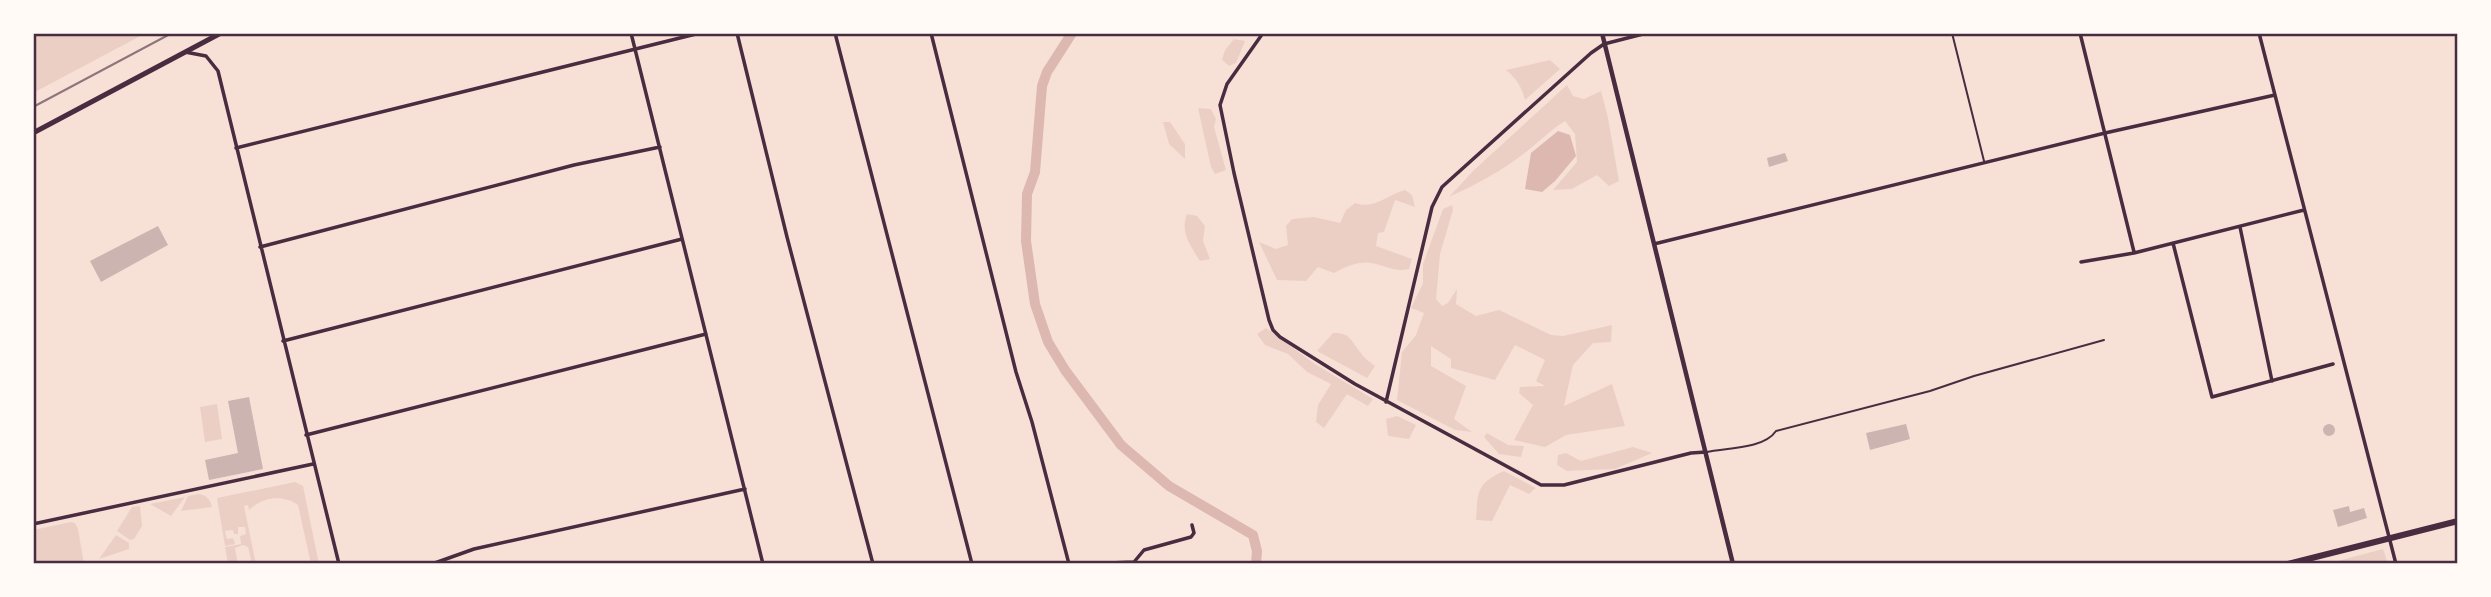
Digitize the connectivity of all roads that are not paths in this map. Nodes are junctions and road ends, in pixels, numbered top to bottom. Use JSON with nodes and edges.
{"nodes":[{"id":1,"x":221,"y":33,"type":"edge"},
{"id":2,"x":631,"y":33,"type":"edge"},
{"id":3,"x":700,"y":33,"type":"edge"},
{"id":4,"x":737,"y":33,"type":"edge"},
{"id":5,"x":835,"y":33,"type":"edge"},
{"id":6,"x":931,"y":33,"type":"edge"},
{"id":7,"x":1263,"y":33,"type":"edge"},
{"id":8,"x":1602,"y":33,"type":"edge"},
{"id":9,"x":1647,"y":33,"type":"edge"},
{"id":10,"x":1952,"y":33,"type":"edge"},
{"id":11,"x":2080,"y":33,"type":"edge"},
{"id":12,"x":2259,"y":33,"type":"edge"},
{"id":13,"x":1605,"y":44,"type":"junction"},
{"id":14,"x":635,"y":48,"type":"junction"},
{"id":15,"x":185,"y":52,"type":"junction"},
{"id":16,"x":2275,"y":95,"type":"junction"},
{"id":17,"x":33,"y":133,"type":"edge"},
{"id":18,"x":2105,"y":133,"type":"junction"},
{"id":19,"x":660,"y":147,"type":"junction"},
{"id":20,"x":236,"y":148,"type":"junction"},
{"id":21,"x":1984,"y":164,"type":"junction"},
{"id":22,"x":2304,"y":210,"type":"junction"},
{"id":23,"x":2239,"y":227,"type":"junction"},
{"id":24,"x":682,"y":239,"type":"junction"},
{"id":25,"x":2173,"y":243,"type":"junction"},
{"id":26,"x":1654,"y":244,"type":"junction"},
{"id":27,"x":260,"y":247,"type":"junction"},
{"id":28,"x":2134,"y":253,"type":"junction"},
{"id":29,"x":2081,"y":262,"type":"dead end"},
{"id":30,"x":706,"y":334,"type":"junction"},
{"id":31,"x":2104,"y":340,"type":"dead end"},
{"id":32,"x":283,"y":341,"type":"junction"},
{"id":33,"x":2333,"y":364,"type":"dead end"},
{"id":34,"x":2272,"y":381,"type":"junction"},
{"id":35,"x":1386,"y":402,"type":"junction"},
{"id":36,"x":306,"y":435,"type":"junction"},
{"id":37,"x":1706,"y":452,"type":"junction"},
{"id":38,"x":313,"y":464,"type":"junction"},
{"id":39,"x":745,"y":489,"type":"junction"},
{"id":40,"x":2458,"y":521,"type":"edge"},
{"id":41,"x":33,"y":524,"type":"edge"},
{"id":42,"x":1192,"y":525,"type":"dead end"},
{"id":43,"x":2390,"y":538,"type":"junction"},
{"id":44,"x":339,"y":564,"type":"edge"},
{"id":45,"x":432,"y":564,"type":"edge"},
{"id":46,"x":763,"y":564,"type":"edge"},
{"id":47,"x":873,"y":564,"type":"edge"},
{"id":48,"x":972,"y":564,"type":"edge"},
{"id":49,"x":1069,"y":564,"type":"edge"},
{"id":50,"x":1085,"y":564,"type":"edge"},
{"id":51,"x":1733,"y":564,"type":"edge"},
{"id":52,"x":2288,"y":564,"type":"edge"},
{"id":53,"x":2396,"y":564,"type":"edge"}],
"edges":[{"from":1,"to":15,"type":"main road"},
{"from":2,"to":14,"type":"street"},
{"from":3,"to":14,"type":"street"},
{"from":4,"to":47,"type":"street"},
{"from":5,"to":48,"type":"street"},
{"from":6,"to":49,"type":"street"},
{"from":7,"to":35,"type":"street"},
{"from":8,"to":13,"type":"street"},
{"from":9,"to":13,"type":"street"},
{"from":10,"to":21,"type":"lane"},
{"from":11,"to":18,"type":"street"},
{"from":12,"to":16,"type":"street"},
{"from":13,"to":26,"type":"street"},
{"from":13,"to":35,"type":"street"},
{"from":14,"to":19,"type":"street"},
{"from":14,"to":20,"type":"street"},
{"from":15,"to":17,"type":"main road"},
{"from":15,"to":20,"type":"street"},
{"from":16,"to":18,"type":"street"},
{"from":16,"to":22,"type":"street"},
{"from":18,"to":21,"type":"street"},
{"from":18,"to":28,"type":"street"},
{"from":19,"to":24,"type":"street"},
{"from":19,"to":27,"type":"street"},
{"from":20,"to":27,"type":"street"},
{"from":21,"to":26,"type":"street"},
{"from":22,"to":23,"type":"street"},
{"from":22,"to":43,"type":"street"},
{"from":23,"to":25,"type":"street"},
{"from":23,"to":34,"type":"street"},
{"from":24,"to":30,"type":"street"},
{"from":24,"to":32,"type":"street"},
{"from":25,"to":28,"type":"street"},
{"from":25,"to":34,"type":"street"},
{"from":26,"to":37,"type":"street"},
{"from":27,"to":32,"type":"street"},
{"from":28,"to":29,"type":"street"},
{"from":30,"to":36,"type":"street"},
{"from":30,"to":39,"type":"street"},
{"from":31,"to":37,"type":"lane"},
{"from":32,"to":36,"type":"street"},
{"from":33,"to":34,"type":"street"},
{"from":35,"to":37,"type":"street"},
{"from":36,"to":38,"type":"street"},
{"from":37,"to":51,"type":"street"},
{"from":38,"to":41,"type":"street"},
{"from":38,"to":44,"type":"street"},
{"from":39,"to":45,"type":"street"},
{"from":39,"to":46,"type":"street"},
{"from":40,"to":43,"type":"main road"},
{"from":42,"to":50,"type":"street"},
{"from":43,"to":52,"type":"main road"},
{"from":43,"to":53,"type":"street"}]}
